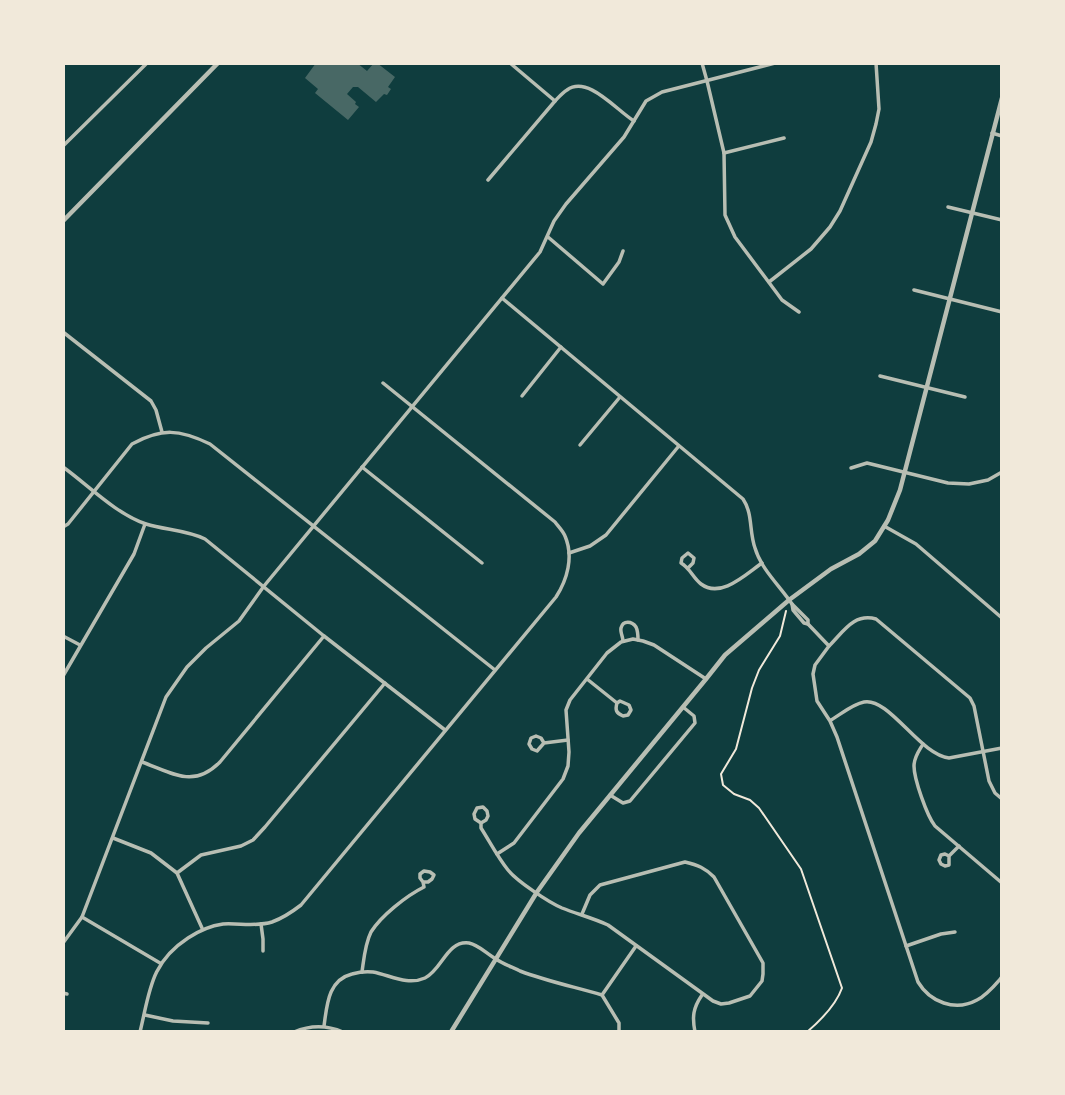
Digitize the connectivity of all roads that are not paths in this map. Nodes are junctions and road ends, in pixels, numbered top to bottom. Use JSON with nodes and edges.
{"nodes":[{"id":1,"x":147,"y":63,"type":"edge"},
{"id":2,"x":218,"y":63,"type":"edge"},
{"id":3,"x":510,"y":63,"type":"edge"},
{"id":4,"x":702,"y":63,"type":"edge"},
{"id":5,"x":775,"y":63,"type":"edge"},
{"id":6,"x":876,"y":63,"type":"edge"},
{"id":7,"x":707,"y":81,"type":"junction"},
{"id":8,"x":1002,"y":98,"type":"edge"},
{"id":9,"x":555,"y":102,"type":"junction"},
{"id":10,"x":634,"y":121,"type":"junction"},
{"id":11,"x":992,"y":133,"type":"junction"},
{"id":12,"x":1002,"y":135,"type":"edge"},
{"id":13,"x":784,"y":138,"type":"dead end"},
{"id":14,"x":63,"y":146,"type":"edge"},
{"id":15,"x":724,"y":153,"type":"junction"},
{"id":16,"x":488,"y":180,"type":"dead end"},
{"id":17,"x":948,"y":206,"type":"dead end"},
{"id":18,"x":973,"y":212,"type":"junction"},
{"id":19,"x":1002,"y":220,"type":"edge"},
{"id":20,"x":63,"y":221,"type":"edge"},
{"id":21,"x":548,"y":237,"type":"junction"},
{"id":22,"x":623,"y":251,"type":"dead end"},
{"id":23,"x":769,"y":282,"type":"junction"},
{"id":24,"x":914,"y":290,"type":"dead end"},
{"id":25,"x":502,"y":298,"type":"junction"},
{"id":26,"x":950,"y":299,"type":"junction"},
{"id":27,"x":799,"y":312,"type":"dead end"},
{"id":28,"x":1002,"y":312,"type":"edge"},
{"id":29,"x":63,"y":332,"type":"edge"},
{"id":30,"x":561,"y":348,"type":"junction"},
{"id":31,"x":880,"y":376,"type":"dead end"},
{"id":32,"x":383,"y":383,"type":"dead end"},
{"id":33,"x":927,"y":387,"type":"junction"},
{"id":34,"x":522,"y":396,"type":"dead end"},
{"id":35,"x":620,"y":397,"type":"junction"},
{"id":36,"x":965,"y":397,"type":"dead end"},
{"id":37,"x":411,"y":406,"type":"junction"},
{"id":38,"x":162,"y":432,"type":"junction"},
{"id":39,"x":580,"y":445,"type":"dead end"},
{"id":40,"x":678,"y":447,"type":"junction"},
{"id":41,"x":63,"y":467,"type":"edge"},
{"id":42,"x":362,"y":467,"type":"junction"},
{"id":43,"x":852,"y":468,"type":"dead end"},
{"id":44,"x":1002,"y":472,"type":"edge"},
{"id":45,"x":904,"y":473,"type":"junction"},
{"id":46,"x":95,"y":491,"type":"junction"},
{"id":47,"x":145,"y":524,"type":"junction"},
{"id":48,"x":884,"y":526,"type":"junction"},
{"id":49,"x":63,"y":527,"type":"edge"},
{"id":50,"x":314,"y":527,"type":"junction"},
{"id":51,"x":569,"y":553,"type":"junction"},
{"id":52,"x":482,"y":563,"type":"dead end"},
{"id":53,"x":762,"y":563,"type":"junction"},
{"id":54,"x":689,"y":567,"type":"dead end"},
{"id":55,"x":264,"y":586,"type":"junction"},
{"id":56,"x":791,"y":602,"type":"junction"},
{"id":57,"x":1002,"y":618,"type":"edge"},
{"id":58,"x":63,"y":636,"type":"edge"},
{"id":59,"x":324,"y":636,"type":"junction"},
{"id":60,"x":638,"y":640,"type":"junction"},
{"id":61,"x":624,"y":641,"type":"junction"},
{"id":62,"x":80,"y":646,"type":"junction"},
{"id":63,"x":829,"y":646,"type":"junction"},
{"id":64,"x":495,"y":670,"type":"junction"},
{"id":65,"x":63,"y":676,"type":"edge"},
{"id":66,"x":587,"y":679,"type":"junction"},
{"id":67,"x":706,"y":679,"type":"junction"},
{"id":68,"x":385,"y":683,"type":"junction"},
{"id":69,"x":617,"y":703,"type":"junction"},
{"id":70,"x":683,"y":707,"type":"junction"},
{"id":71,"x":830,"y":721,"type":"junction"},
{"id":72,"x":445,"y":730,"type":"junction"},
{"id":73,"x":568,"y":740,"type":"junction"},
{"id":74,"x":544,"y":743,"type":"junction"},
{"id":75,"x":923,"y":744,"type":"junction"},
{"id":76,"x":1002,"y":748,"type":"edge"},
{"id":77,"x":983,"y":752,"type":"junction"},
{"id":78,"x":142,"y":762,"type":"junction"},
{"id":79,"x":610,"y":795,"type":"junction"},
{"id":80,"x":1002,"y":799,"type":"edge"},
{"id":81,"x":481,"y":823,"type":"junction"},
{"id":82,"x":113,"y":838,"type":"junction"},
{"id":83,"x":959,"y":846,"type":"junction"},
{"id":84,"x":497,"y":853,"type":"junction"},
{"id":85,"x":949,"y":856,"type":"dead end"},
{"id":86,"x":177,"y":873,"type":"junction"},
{"id":87,"x":423,"y":882,"type":"dead end"},
{"id":88,"x":1002,"y":883,"type":"edge"},
{"id":89,"x":537,"y":892,"type":"junction"},
{"id":90,"x":582,"y":914,"type":"junction"},
{"id":91,"x":82,"y":917,"type":"junction"},
{"id":92,"x":261,"y":924,"type":"junction"},
{"id":93,"x":202,"y":929,"type":"junction"},
{"id":94,"x":955,"y":932,"type":"dead end"},
{"id":95,"x":63,"y":943,"type":"edge"},
{"id":96,"x":636,"y":946,"type":"junction"},
{"id":97,"x":906,"y":946,"type":"junction"},
{"id":98,"x":263,"y":951,"type":"dead end"},
{"id":99,"x":496,"y":959,"type":"junction"},
{"id":100,"x":160,"y":963,"type":"junction"},
{"id":101,"x":362,"y":972,"type":"junction"},
{"id":102,"x":1002,"y":977,"type":"edge"},
{"id":103,"x":602,"y":995,"type":"junction"},
{"id":104,"x":703,"y":995,"type":"junction"},
{"id":105,"x":145,"y":1015,"type":"junction"},
{"id":106,"x":208,"y":1023,"type":"dead end"},
{"id":107,"x":324,"y":1026,"type":"junction"},
{"id":108,"x":141,"y":1032,"type":"edge"},
{"id":109,"x":294,"y":1032,"type":"edge"},
{"id":110,"x":343,"y":1032,"type":"edge"},
{"id":111,"x":451,"y":1032,"type":"edge"},
{"id":112,"x":619,"y":1032,"type":"edge"},
{"id":113,"x":695,"y":1032,"type":"edge"}],
"edges":[{"from":1,"to":14,"type":"street"},
{"from":2,"to":20,"type":"street"},
{"from":3,"to":9,"type":"street"},
{"from":4,"to":7,"type":"street"},
{"from":5,"to":7,"type":"street"},
{"from":6,"to":23,"type":"street"},
{"from":7,"to":10,"type":"street"},
{"from":7,"to":15,"type":"street"},
{"from":8,"to":11,"type":"street"},
{"from":9,"to":10,"type":"street"},
{"from":9,"to":16,"type":"street"},
{"from":10,"to":21,"type":"street"},
{"from":11,"to":12,"type":"street"},
{"from":11,"to":18,"type":"street"},
{"from":13,"to":15,"type":"street"},
{"from":15,"to":23,"type":"street"},
{"from":17,"to":18,"type":"street"},
{"from":18,"to":19,"type":"street"},
{"from":18,"to":26,"type":"street"},
{"from":21,"to":22,"type":"street"},
{"from":21,"to":25,"type":"street"},
{"from":23,"to":27,"type":"street"},
{"from":24,"to":26,"type":"street"},
{"from":25,"to":30,"type":"street"},
{"from":25,"to":37,"type":"street"},
{"from":26,"to":28,"type":"street"},
{"from":26,"to":33,"type":"street"},
{"from":29,"to":38,"type":"street"},
{"from":30,"to":34,"type":"street"},
{"from":30,"to":35,"type":"street"},
{"from":31,"to":33,"type":"street"},
{"from":32,"to":37,"type":"street"},
{"from":33,"to":36,"type":"street"},
{"from":33,"to":45,"type":"street"},
{"from":35,"to":39,"type":"street"},
{"from":35,"to":40,"type":"street"},
{"from":37,"to":42,"type":"street"},
{"from":37,"to":51,"type":"street"},
{"from":38,"to":46,"type":"street"},
{"from":38,"to":50,"type":"street"},
{"from":40,"to":51,"type":"street"},
{"from":40,"to":53,"type":"street"},
{"from":41,"to":46,"type":"street"},
{"from":42,"to":50,"type":"street"},
{"from":42,"to":52,"type":"street"},
{"from":43,"to":45,"type":"street"},
{"from":44,"to":45,"type":"street"},
{"from":45,"to":48,"type":"street"},
{"from":46,"to":47,"type":"street"},
{"from":46,"to":49,"type":"street"},
{"from":47,"to":55,"type":"street"},
{"from":47,"to":62,"type":"street"},
{"from":48,"to":56,"type":"street"},
{"from":48,"to":57,"type":"street"},
{"from":50,"to":55,"type":"street"},
{"from":50,"to":64,"type":"street"},
{"from":51,"to":64,"type":"street"},
{"from":53,"to":54,"type":"street"},
{"from":53,"to":56,"type":"street"},
{"from":55,"to":59,"type":"street"},
{"from":55,"to":78,"type":"street"},
{"from":56,"to":63,"type":"street"},
{"from":56,"to":67,"type":"street"},
{"from":58,"to":62,"type":"street"},
{"from":59,"to":68,"type":"street"},
{"from":59,"to":78,"type":"street"},
{"from":60,"to":61,"type":"street"},
{"from":60,"to":61,"type":"street"},
{"from":60,"to":67,"type":"street"},
{"from":61,"to":66,"type":"street"},
{"from":62,"to":65,"type":"street"},
{"from":63,"to":71,"type":"street"},
{"from":63,"to":77,"type":"street"},
{"from":64,"to":72,"type":"street"},
{"from":66,"to":69,"type":"street"},
{"from":66,"to":73,"type":"street"},
{"from":67,"to":70,"type":"street"},
{"from":68,"to":72,"type":"street"},
{"from":68,"to":86,"type":"street"},
{"from":69,"to":69,"type":"street"},
{"from":70,"to":79,"type":"street"},
{"from":70,"to":79,"type":"street"},
{"from":71,"to":75,"type":"street"},
{"from":71,"to":97,"type":"street"},
{"from":72,"to":92,"type":"street"},
{"from":73,"to":74,"type":"street"},
{"from":73,"to":84,"type":"street"},
{"from":74,"to":74,"type":"street"},
{"from":75,"to":77,"type":"street"},
{"from":75,"to":83,"type":"street"},
{"from":76,"to":77,"type":"street"},
{"from":77,"to":80,"type":"street"},
{"from":78,"to":82,"type":"street"},
{"from":79,"to":89,"type":"street"},
{"from":81,"to":81,"type":"street"},
{"from":81,"to":84,"type":"street"},
{"from":82,"to":86,"type":"street"},
{"from":82,"to":91,"type":"street"},
{"from":83,"to":85,"type":"street"},
{"from":83,"to":88,"type":"street"},
{"from":84,"to":89,"type":"street"},
{"from":86,"to":93,"type":"street"},
{"from":87,"to":101,"type":"street"},
{"from":89,"to":90,"type":"street"},
{"from":89,"to":99,"type":"street"},
{"from":90,"to":96,"type":"street"},
{"from":90,"to":104,"type":"street"},
{"from":91,"to":95,"type":"street"},
{"from":91,"to":100,"type":"street"},
{"from":92,"to":93,"type":"street"},
{"from":92,"to":98,"type":"street"},
{"from":93,"to":100,"type":"street"},
{"from":94,"to":97,"type":"street"},
{"from":96,"to":103,"type":"street"},
{"from":96,"to":104,"type":"street"},
{"from":97,"to":102,"type":"street"},
{"from":99,"to":101,"type":"street"},
{"from":99,"to":103,"type":"street"},
{"from":99,"to":111,"type":"street"},
{"from":100,"to":105,"type":"street"},
{"from":101,"to":107,"type":"street"},
{"from":103,"to":112,"type":"street"},
{"from":104,"to":113,"type":"street"},
{"from":105,"to":106,"type":"street"},
{"from":105,"to":108,"type":"street"},
{"from":107,"to":109,"type":"street"},
{"from":107,"to":110,"type":"street"}]}
